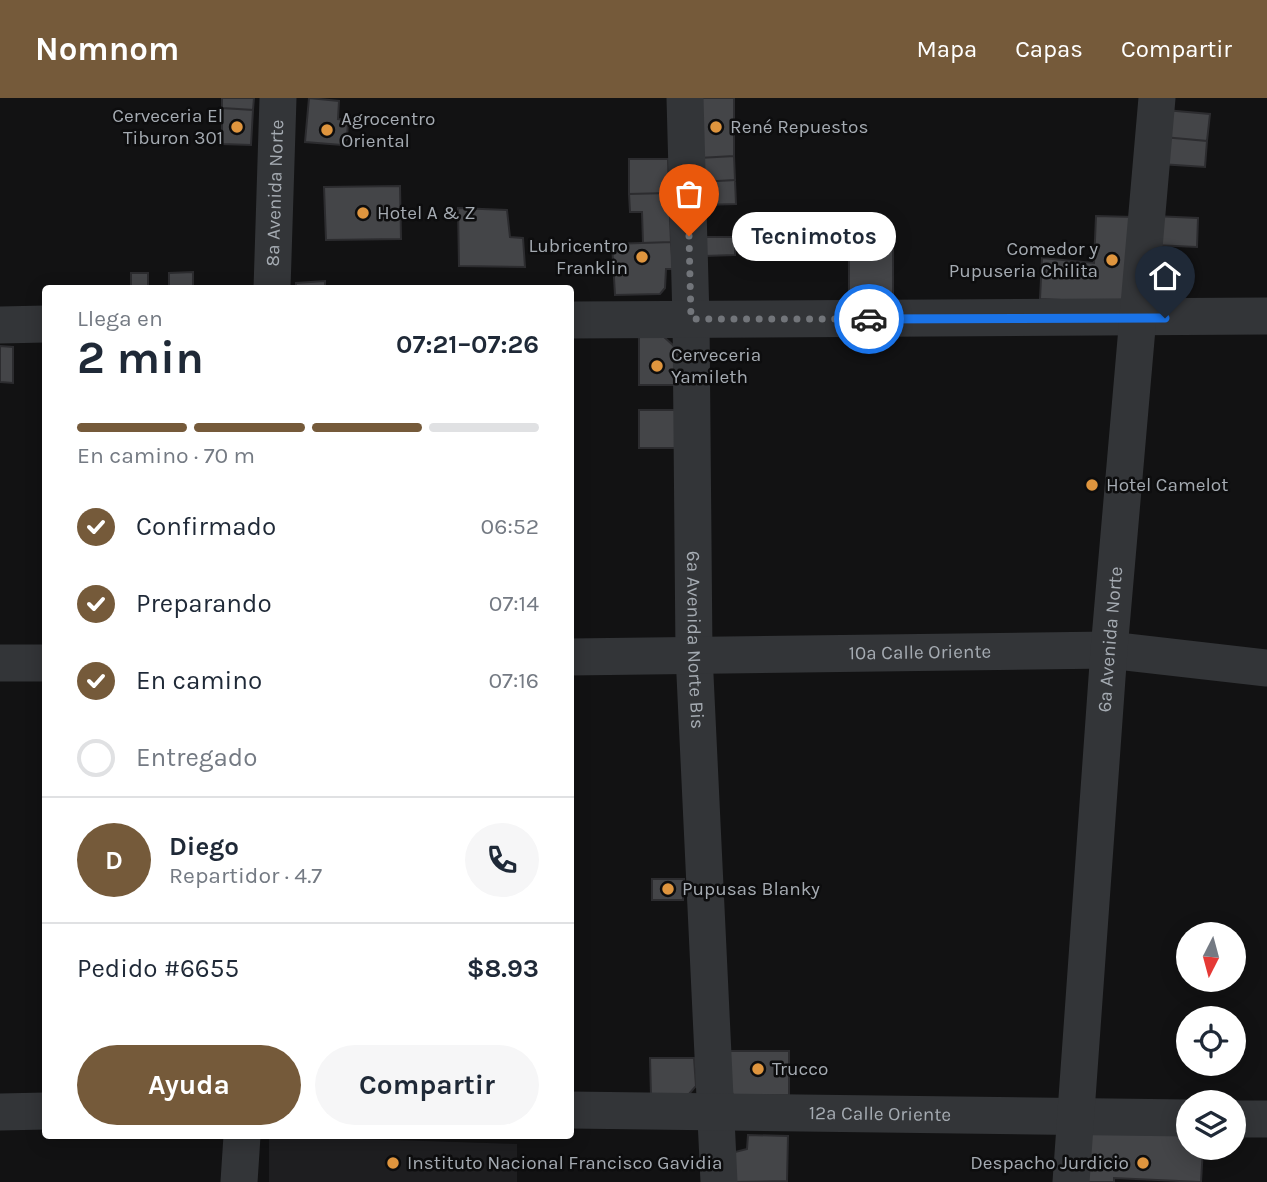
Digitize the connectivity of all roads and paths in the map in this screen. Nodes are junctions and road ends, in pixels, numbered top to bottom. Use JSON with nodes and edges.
{"nodes":[{"id":1,"x":278,"y":98,"type":"edge"},
{"id":2,"x":685,"y":98,"type":"edge"},
{"id":3,"x":1157,"y":98,"type":"edge"},
{"id":4,"x":272,"y":285,"type":"edge"},
{"id":5,"x":1267,"y":316,"type":"edge"},
{"id":6,"x":1140,"y":318,"type":"junction"},
{"id":7,"x":691,"y":319,"type":"junction"},
{"id":8,"x":574,"y":320,"type":"edge"},
{"id":9,"x":42,"y":324,"type":"edge"},
{"id":10,"x":0,"y":325,"type":"edge"},
{"id":11,"x":1109,"y":650,"type":"junction"},
{"id":12,"x":694,"y":654,"type":"junction"},
{"id":13,"x":574,"y":657,"type":"edge"},
{"id":14,"x":0,"y":663,"type":"edge"},
{"id":15,"x":42,"y":663,"type":"edge"},
{"id":16,"x":1267,"y":668,"type":"edge"},
{"id":17,"x":574,"y":1110,"type":"edge"},
{"id":18,"x":42,"y":1111,"type":"edge"},
{"id":19,"x":716,"y":1111,"type":"junction"},
{"id":20,"x":0,"y":1112,"type":"edge"},
{"id":21,"x":1076,"y":1116,"type":"junction"},
{"id":22,"x":1176,"y":1118,"type":"edge"},
{"id":23,"x":1246,"y":1119,"type":"edge"},
{"id":24,"x":1267,"y":1119,"type":"edge"},
{"id":25,"x":242,"y":1139,"type":"edge"},
{"id":26,"x":239,"y":1182,"type":"edge"},
{"id":27,"x":719,"y":1182,"type":"edge"},
{"id":28,"x":1071,"y":1182,"type":"edge"}],
"edges":[{"from":1,"to":4,"type":"street","name":"8a Avenida Norte"},
{"from":2,"to":7,"type":"street","name":"6a Avenida Norte Bis"},
{"from":3,"to":6,"type":"street","name":"6a Avenida Norte"},
{"from":5,"to":6,"type":"street"},
{"from":6,"to":7,"type":"street"},
{"from":6,"to":11,"type":"street","name":"6a Avenida Norte"},
{"from":7,"to":8,"type":"street"},
{"from":7,"to":12,"type":"street","name":"6a Avenida Norte Bis"},
{"from":9,"to":10,"type":"street"},
{"from":11,"to":12,"type":"street","name":"10a Calle Oriente"},
{"from":11,"to":16,"type":"street","name":"10a Calle Oriente"},
{"from":11,"to":21,"type":"street","name":"6a Avenida Norte"},
{"from":12,"to":13,"type":"street","name":"10a Calle Oriente"},
{"from":12,"to":19,"type":"street","name":"6a Avenida Norte Bis"},
{"from":14,"to":15,"type":"street"},
{"from":17,"to":19,"type":"street","name":"12a Calle Oriente"},
{"from":18,"to":20,"type":"street"},
{"from":19,"to":21,"type":"street","name":"12a Calle Oriente"},
{"from":19,"to":27,"type":"street","name":"6a Avenida Norte Bis"},
{"from":21,"to":22,"type":"street","name":"12a Calle Oriente"},
{"from":21,"to":28,"type":"street","name":"6a Avenida Norte"},
{"from":23,"to":24,"type":"street"},
{"from":25,"to":26,"type":"street"}]}
